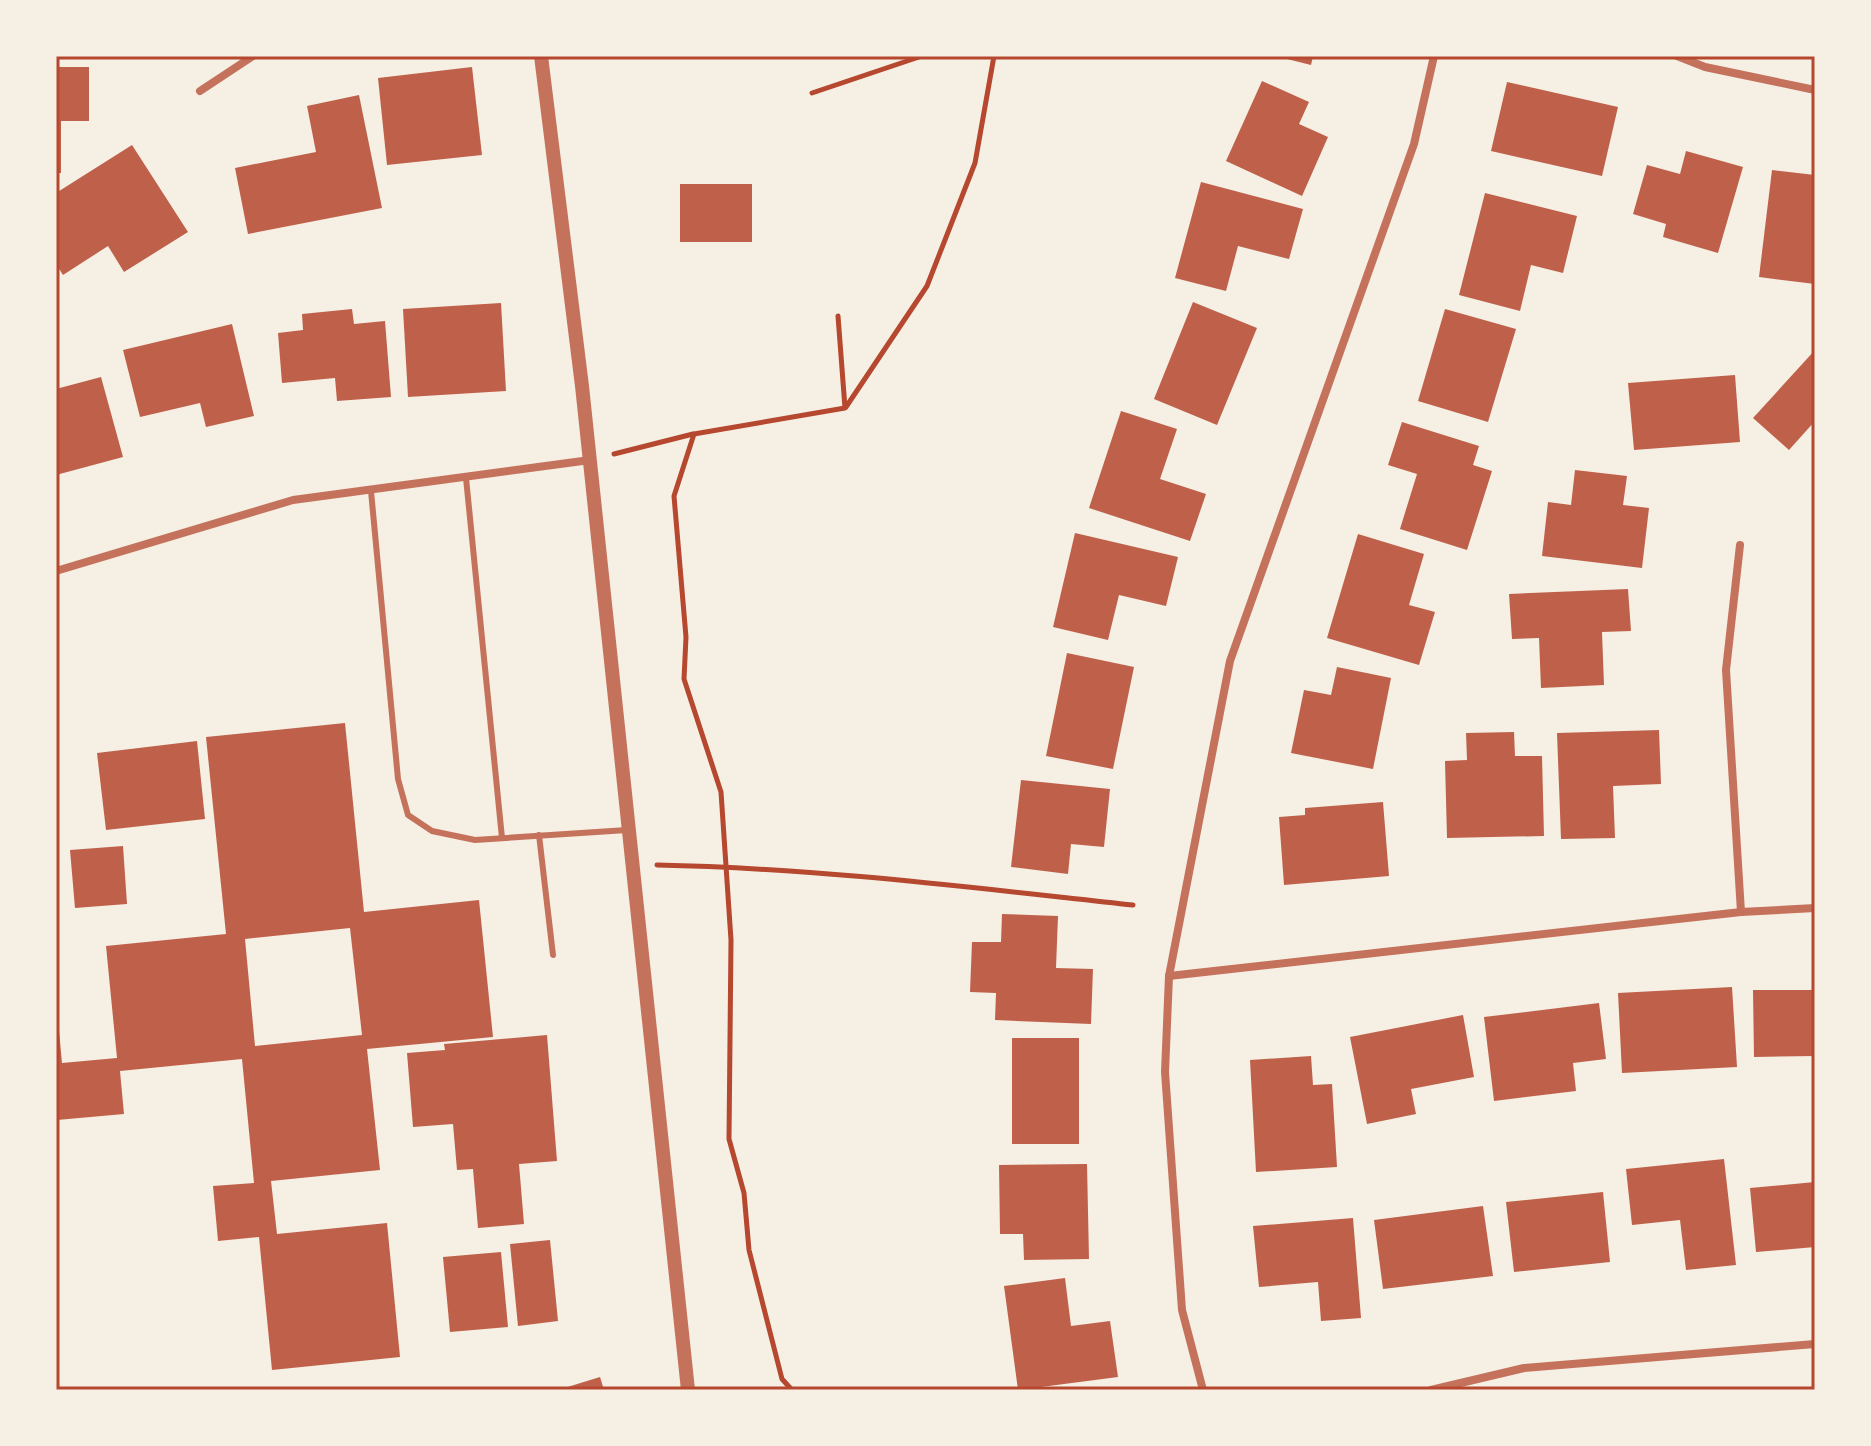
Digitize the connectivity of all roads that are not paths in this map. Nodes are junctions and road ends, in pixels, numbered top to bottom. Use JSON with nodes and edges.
{"nodes":[{"id":1,"x":253,"y":56,"type":"edge"},
{"id":2,"x":541,"y":56,"type":"edge"},
{"id":3,"x":1434,"y":56,"type":"edge"},
{"id":4,"x":1677,"y":56,"type":"edge"},
{"id":5,"x":1815,"y":90,"type":"edge"},
{"id":6,"x":200,"y":91,"type":"dead end"},
{"id":7,"x":590,"y":460,"type":"junction"},
{"id":8,"x":466,"y":478,"type":"junction"},
{"id":9,"x":371,"y":491,"type":"junction"},
{"id":10,"x":1740,"y":545,"type":"dead end"},
{"id":11,"x":56,"y":571,"type":"edge"},
{"id":12,"x":629,"y":830,"type":"junction"},
{"id":13,"x":539,"y":835,"type":"junction"},
{"id":14,"x":502,"y":838,"type":"junction"},
{"id":15,"x":1815,"y":908,"type":"edge"},
{"id":16,"x":1741,"y":912,"type":"junction"},
{"id":17,"x":553,"y":955,"type":"dead end"},
{"id":18,"x":1169,"y":976,"type":"junction"},
{"id":19,"x":1815,"y":1344,"type":"edge"},
{"id":20,"x":688,"y":1390,"type":"edge"},
{"id":21,"x":1203,"y":1390,"type":"edge"},
{"id":22,"x":1431,"y":1390,"type":"edge"}],
"edges":[{"from":1,"to":6,"type":"street"},
{"from":2,"to":7,"type":"street"},
{"from":3,"to":18,"type":"street"},
{"from":4,"to":5,"type":"street"},
{"from":7,"to":8,"type":"street"},
{"from":7,"to":12,"type":"street"},
{"from":8,"to":9,"type":"street"},
{"from":8,"to":14,"type":"lane"},
{"from":9,"to":11,"type":"street"},
{"from":9,"to":14,"type":"lane"},
{"from":10,"to":16,"type":"street"},
{"from":12,"to":13,"type":"lane"},
{"from":12,"to":20,"type":"street"},
{"from":13,"to":14,"type":"lane"},
{"from":13,"to":17,"type":"lane"},
{"from":15,"to":16,"type":"street"},
{"from":16,"to":18,"type":"street"},
{"from":18,"to":21,"type":"street"},
{"from":19,"to":22,"type":"street"}]}
